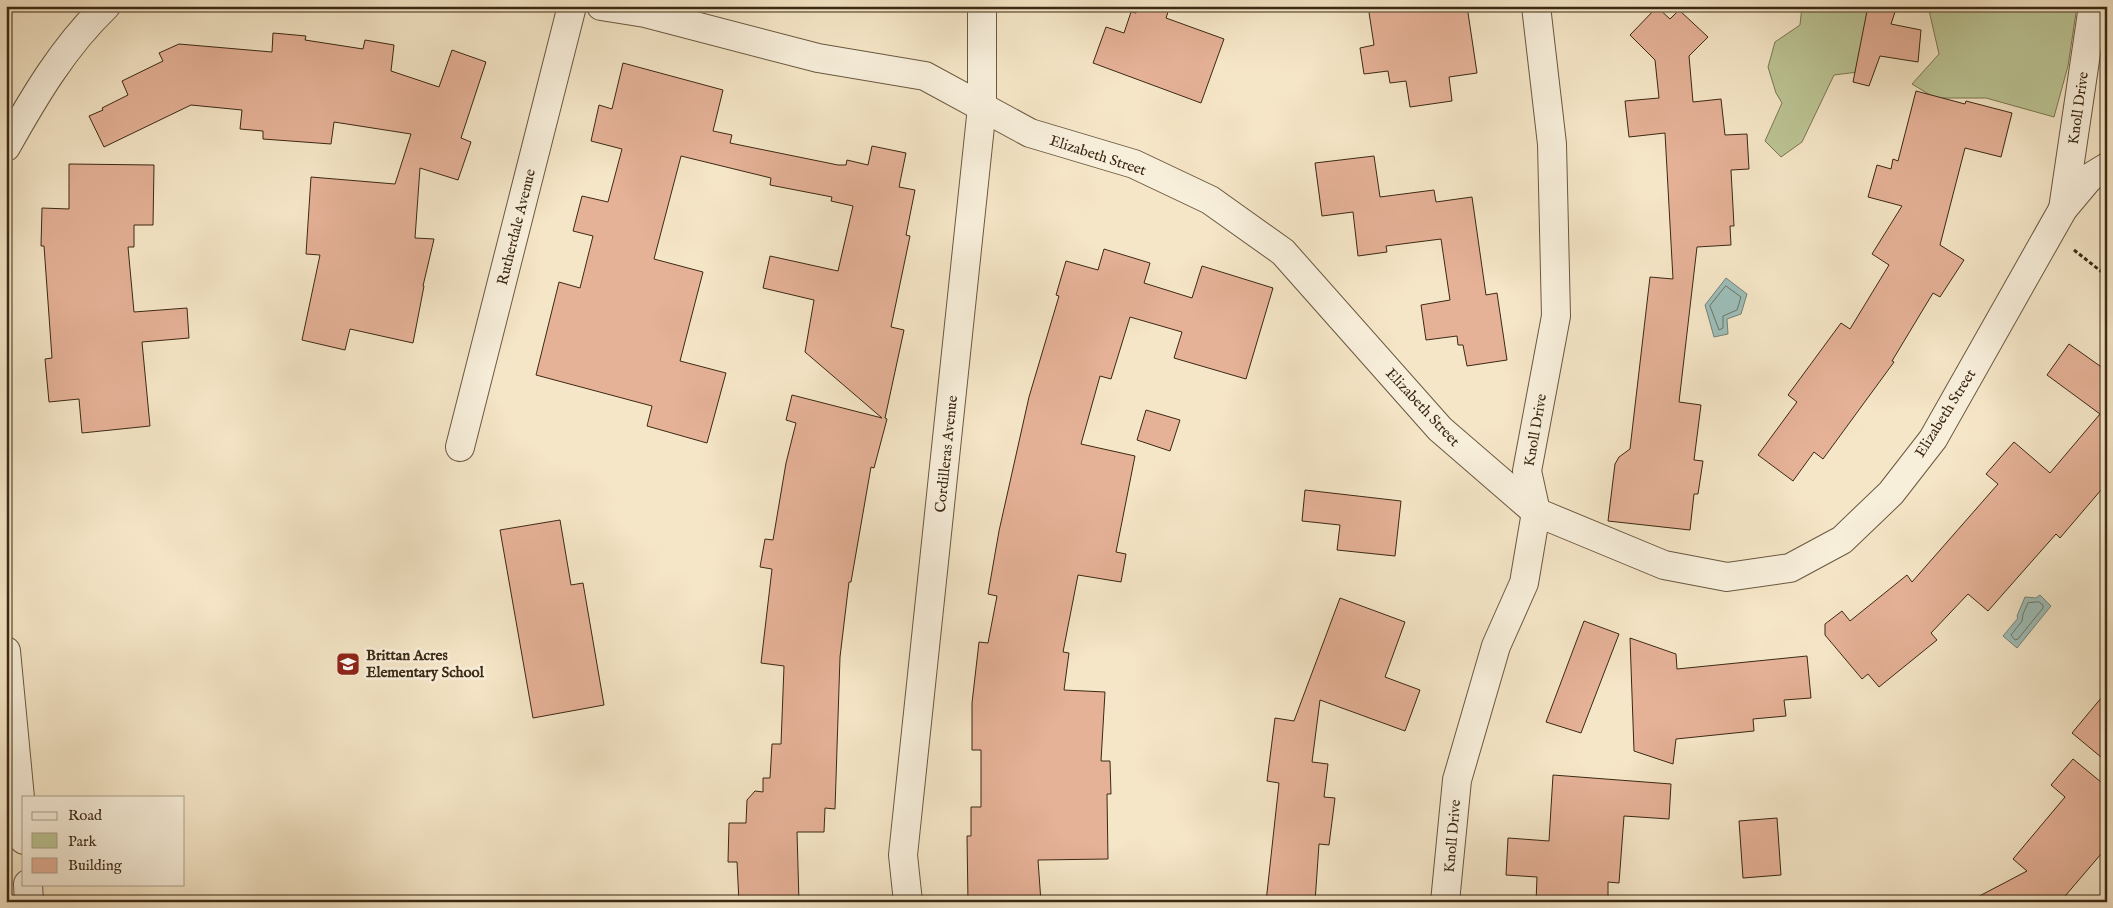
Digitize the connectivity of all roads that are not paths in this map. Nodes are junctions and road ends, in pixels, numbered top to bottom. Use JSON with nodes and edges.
{"nodes":[{"id":1,"x":106,"y":6,"type":"edge"},
{"id":2,"x":572,"y":6,"type":"edge"},
{"id":3,"x":601,"y":6,"type":"edge"},
{"id":4,"x":982,"y":6,"type":"edge"},
{"id":5,"x":1536,"y":6,"type":"edge"},
{"id":6,"x":2093,"y":6,"type":"edge"},
{"id":7,"x":982,"y":107,"type":"junction"},
{"id":8,"x":6,"y":147,"type":"edge"},
{"id":9,"x":2107,"y":167,"type":"edge"},
{"id":10,"x":2057,"y":220,"type":"junction"},
{"id":11,"x":460,"y":447,"type":"dead end"},
{"id":12,"x":1536,"y":512,"type":"junction"},
{"id":13,"x":6,"y":651,"type":"edge"},
{"id":14,"x":22,"y":819,"type":"edge"},
{"id":15,"x":28,"y":886,"type":"edge"},
{"id":16,"x":30,"y":902,"type":"edge"},
{"id":17,"x":908,"y":902,"type":"edge"},
{"id":18,"x":1445,"y":902,"type":"edge"}],
"edges":[{"from":1,"to":8,"type":"street"},
{"from":2,"to":11,"type":"street","name":"Rutherdale Avenue"},
{"from":3,"to":7,"type":"street","name":"Elizabeth Street"},
{"from":4,"to":7,"type":"street","name":"Cordilleras Avenue"},
{"from":5,"to":12,"type":"street","name":"Knoll Drive"},
{"from":6,"to":10,"type":"street","name":"Knoll Drive"},
{"from":7,"to":12,"type":"street","name":"Elizabeth Street"},
{"from":7,"to":17,"type":"street","name":"Cordilleras Avenue"},
{"from":9,"to":10,"type":"street","name":"Elizabeth Street"},
{"from":10,"to":12,"type":"street","name":"Elizabeth Street"},
{"from":12,"to":18,"type":"street","name":"Knoll Drive"},
{"from":13,"to":14,"type":"street"},
{"from":15,"to":16,"type":"street"}]}
